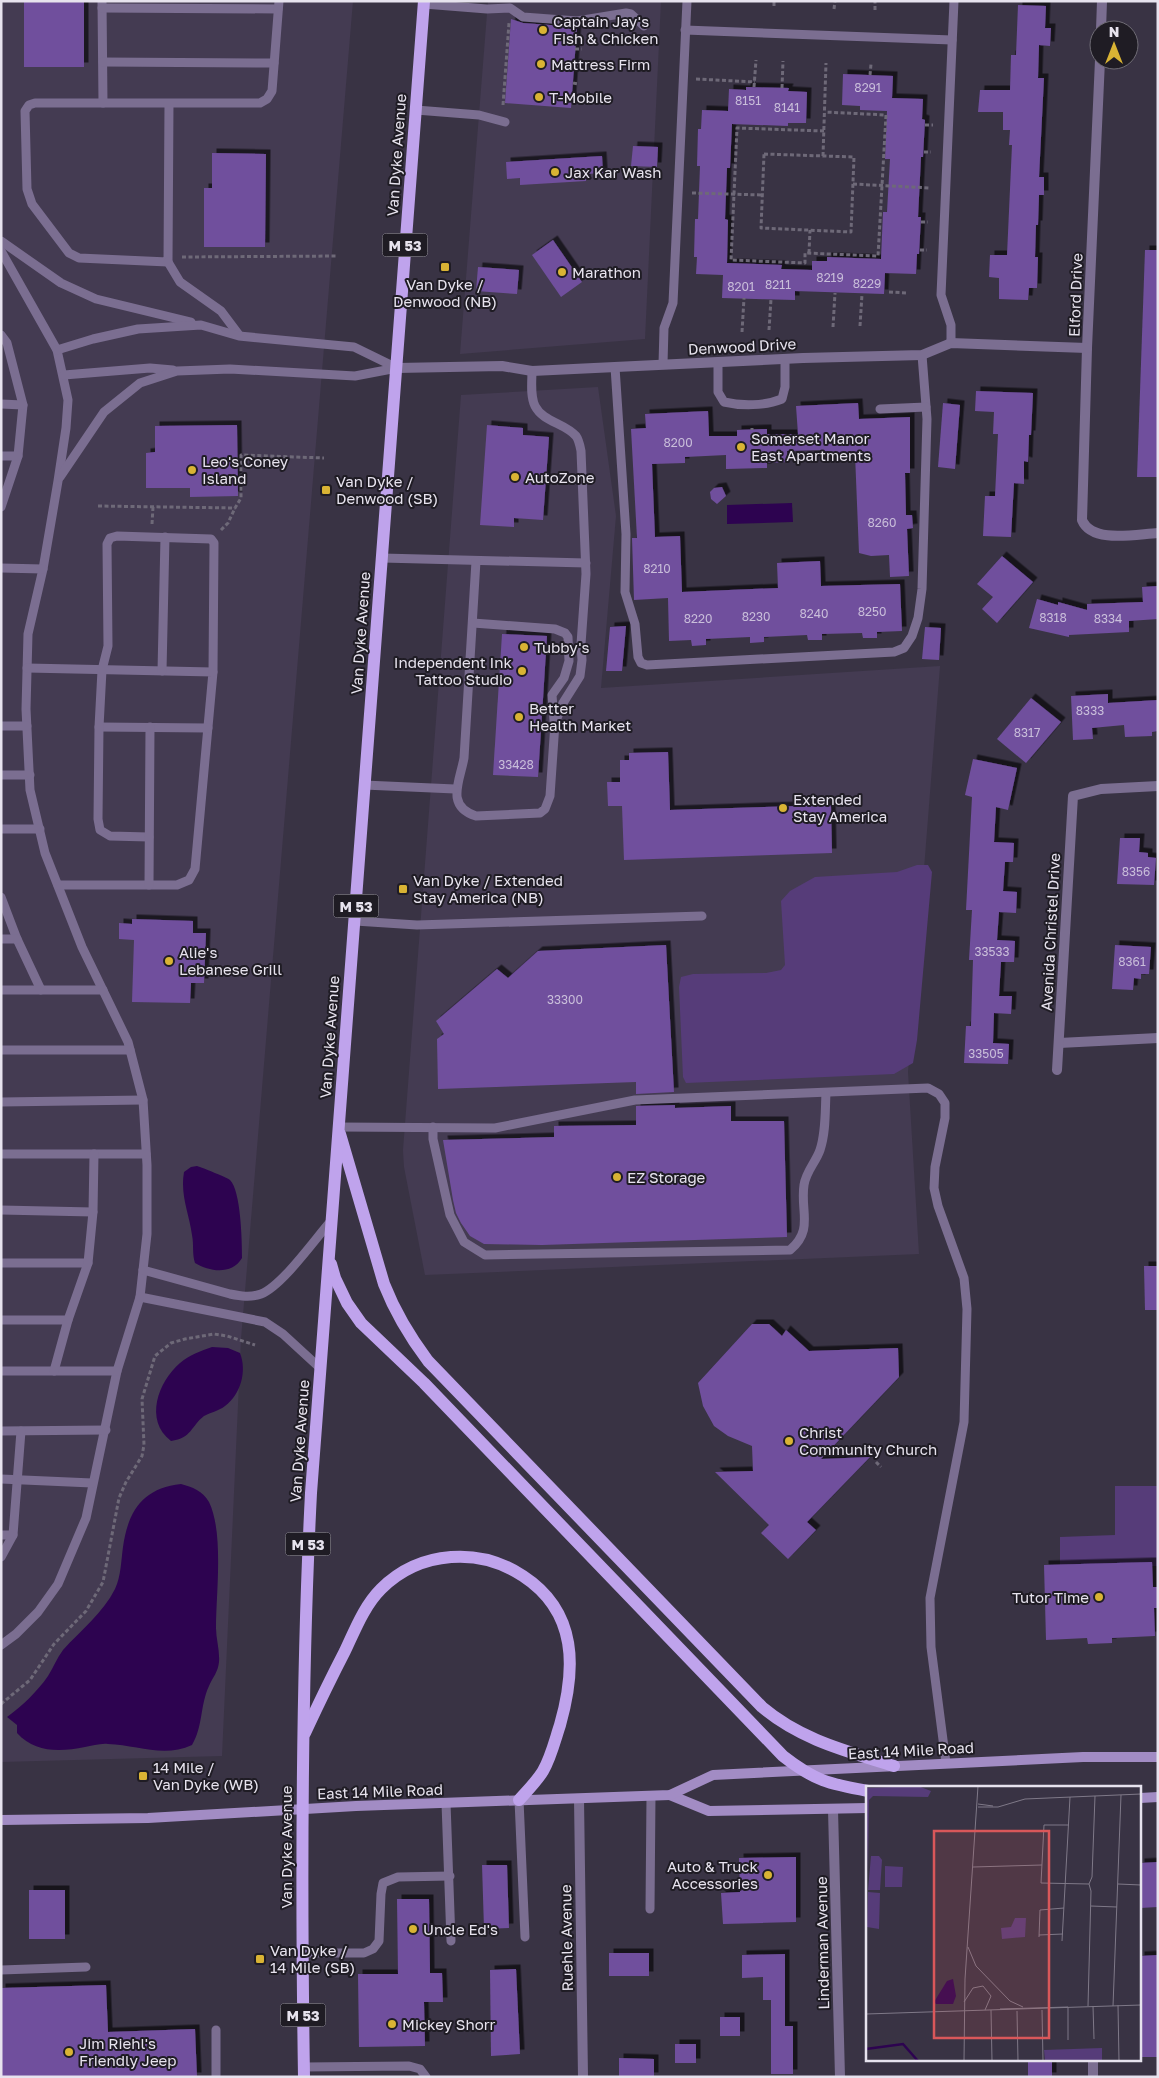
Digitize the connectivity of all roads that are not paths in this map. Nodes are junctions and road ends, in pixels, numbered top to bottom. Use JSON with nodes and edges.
{"nodes":[{"id":1,"x":687,"y":1,"type":"edge"},
{"id":2,"x":954,"y":1,"type":"edge"},
{"id":3,"x":1102,"y":1,"type":"edge"},
{"id":4,"x":424,"y":2,"type":"edge"},
{"id":5,"x":102,"y":5,"type":"edge"},
{"id":6,"x":278,"y":5,"type":"edge"},
{"id":7,"x":1101,"y":20,"type":"edge"},
{"id":8,"x":644,"y":26,"type":"dead end"},
{"id":9,"x":686,"y":30,"type":"junction"},
{"id":10,"x":952,"y":40,"type":"junction"},
{"id":11,"x":103,"y":62,"type":"junction"},
{"id":12,"x":274,"y":63,"type":"junction"},
{"id":13,"x":1100,"y":70,"type":"edge"},
{"id":14,"x":103,"y":103,"type":"junction"},
{"id":15,"x":169,"y":103,"type":"junction"},
{"id":16,"x":416,"y":110,"type":"junction"},
{"id":17,"x":505,"y":122,"type":"dead end"},
{"id":18,"x":1,"y":241,"type":"edge"},
{"id":19,"x":1,"y":251,"type":"edge"},
{"id":20,"x":168,"y":262,"type":"junction"},
{"id":21,"x":201,"y":324,"type":"junction"},
{"id":22,"x":1,"y":334,"type":"edge"},
{"id":23,"x":239,"y":336,"type":"junction"},
{"id":24,"x":4,"y":343,"type":"edge"},
{"id":25,"x":951,"y":343,"type":"junction"},
{"id":26,"x":1087,"y":348,"type":"junction"},
{"id":27,"x":57,"y":350,"type":"junction"},
{"id":28,"x":922,"y":355,"type":"junction"},
{"id":29,"x":785,"y":359,"type":"junction"},
{"id":30,"x":718,"y":362,"type":"junction"},
{"id":31,"x":663,"y":364,"type":"junction"},
{"id":32,"x":615,"y":367,"type":"junction"},
{"id":33,"x":397,"y":368,"type":"junction"},
{"id":34,"x":177,"y":371,"type":"junction"},
{"id":35,"x":532,"y":371,"type":"junction"},
{"id":36,"x":64,"y":375,"type":"junction"},
{"id":37,"x":1,"y":404,"type":"edge"},
{"id":38,"x":23,"y":405,"type":"junction"},
{"id":39,"x":926,"y":406,"type":"junction"},
{"id":40,"x":880,"y":409,"type":"dead end"},
{"id":41,"x":1,"y":456,"type":"edge"},
{"id":42,"x":18,"y":456,"type":"junction"},
{"id":43,"x":58,"y":481,"type":"junction"},
{"id":44,"x":1,"y":507,"type":"edge"},
{"id":45,"x":1158,"y":533,"type":"edge"},
{"id":46,"x":165,"y":537,"type":"junction"},
{"id":47,"x":382,"y":558,"type":"junction"},
{"id":48,"x":476,"y":561,"type":"junction"},
{"id":49,"x":586,"y":563,"type":"junction"},
{"id":50,"x":1,"y":568,"type":"edge"},
{"id":51,"x":43,"y":569,"type":"junction"},
{"id":52,"x":473,"y":623,"type":"junction"},
{"id":53,"x":27,"y":668,"type":"junction"},
{"id":54,"x":102,"y":670,"type":"junction"},
{"id":55,"x":162,"y":671,"type":"junction"},
{"id":56,"x":212,"y":672,"type":"junction"},
{"id":57,"x":555,"y":723,"type":"junction"},
{"id":58,"x":1,"y":726,"type":"edge"},
{"id":59,"x":27,"y":726,"type":"junction"},
{"id":60,"x":98,"y":727,"type":"junction"},
{"id":61,"x":150,"y":727,"type":"junction"},
{"id":62,"x":208,"y":728,"type":"junction"},
{"id":63,"x":1,"y":775,"type":"edge"},
{"id":64,"x":30,"y":775,"type":"junction"},
{"id":65,"x":364,"y":785,"type":"junction"},
{"id":66,"x":1158,"y":786,"type":"edge"},
{"id":67,"x":455,"y":789,"type":"junction"},
{"id":68,"x":1,"y":829,"type":"edge"},
{"id":69,"x":40,"y":829,"type":"junction"},
{"id":70,"x":149,"y":837,"type":"junction"},
{"id":71,"x":58,"y":885,"type":"junction"},
{"id":72,"x":148,"y":885,"type":"junction"},
{"id":73,"x":1,"y":897,"type":"edge"},
{"id":74,"x":702,"y":916,"type":"dead end"},
{"id":75,"x":355,"y":921,"type":"junction"},
{"id":76,"x":1,"y":939,"type":"edge"},
{"id":77,"x":17,"y":939,"type":"junction"},
{"id":78,"x":1,"y":990,"type":"edge"},
{"id":79,"x":41,"y":990,"type":"junction"},
{"id":80,"x":103,"y":990,"type":"junction"},
{"id":81,"x":1158,"y":1038,"type":"edge"},
{"id":82,"x":1059,"y":1043,"type":"junction"},
{"id":83,"x":1,"y":1050,"type":"edge"},
{"id":84,"x":130,"y":1050,"type":"junction"},
{"id":85,"x":1057,"y":1070,"type":"dead end"},
{"id":86,"x":826,"y":1093,"type":"junction"},
{"id":87,"x":143,"y":1100,"type":"junction"},
{"id":88,"x":1,"y":1102,"type":"edge"},
{"id":89,"x":338,"y":1127,"type":"junction"},
{"id":90,"x":433,"y":1127,"type":"junction"},
{"id":91,"x":1,"y":1154,"type":"edge"},
{"id":92,"x":94,"y":1154,"type":"junction"},
{"id":93,"x":146,"y":1154,"type":"junction"},
{"id":94,"x":1,"y":1210,"type":"edge"},
{"id":95,"x":93,"y":1212,"type":"junction"},
{"id":96,"x":331,"y":1221,"type":"junction"},
{"id":97,"x":328,"y":1254,"type":"junction"},
{"id":98,"x":1,"y":1263,"type":"edge"},
{"id":99,"x":88,"y":1263,"type":"junction"},
{"id":100,"x":143,"y":1270,"type":"junction"},
{"id":101,"x":140,"y":1296,"type":"junction"},
{"id":102,"x":1,"y":1320,"type":"edge"},
{"id":103,"x":68,"y":1320,"type":"junction"},
{"id":104,"x":320,"y":1368,"type":"junction"},
{"id":105,"x":1,"y":1371,"type":"edge"},
{"id":106,"x":54,"y":1371,"type":"junction"},
{"id":107,"x":117,"y":1372,"type":"junction"},
{"id":108,"x":106,"y":1430,"type":"junction"},
{"id":109,"x":1,"y":1431,"type":"edge"},
{"id":110,"x":21,"y":1431,"type":"junction"},
{"id":111,"x":1,"y":1479,"type":"edge"},
{"id":112,"x":18,"y":1479,"type":"junction"},
{"id":113,"x":92,"y":1483,"type":"junction"},
{"id":114,"x":1,"y":1534,"type":"edge"},
{"id":115,"x":13,"y":1534,"type":"junction"},
{"id":116,"x":1,"y":1557,"type":"edge"},
{"id":117,"x":1,"y":1645,"type":"edge"},
{"id":118,"x":303,"y":1737,"type":"junction"},
{"id":119,"x":1158,"y":1756,"type":"edge"},
{"id":120,"x":946,"y":1763,"type":"junction"},
{"id":121,"x":894,"y":1766,"type":"junction"},
{"id":122,"x":800,"y":1769,"type":"junction"},
{"id":123,"x":866,"y":1791,"type":"edge"},
{"id":124,"x":651,"y":1796,"type":"junction"},
{"id":125,"x":670,"y":1796,"type":"junction"},
{"id":126,"x":1158,"y":1797,"type":"edge"},
{"id":127,"x":1142,"y":1798,"type":"edge"},
{"id":128,"x":579,"y":1799,"type":"junction"},
{"id":129,"x":519,"y":1800,"type":"junction"},
{"id":130,"x":446,"y":1803,"type":"junction"},
{"id":131,"x":866,"y":1808,"type":"edge"},
{"id":132,"x":302,"y":1809,"type":"junction"},
{"id":133,"x":834,"y":1810,"type":"junction"},
{"id":134,"x":1,"y":1820,"type":"edge"},
{"id":135,"x":450,"y":1876,"type":"junction"},
{"id":136,"x":650,"y":1909,"type":"dead end"},
{"id":137,"x":525,"y":1937,"type":"dead end"},
{"id":138,"x":451,"y":1941,"type":"dead end"},
{"id":139,"x":302,"y":1953,"type":"junction"},
{"id":140,"x":86,"y":1967,"type":"dead end"},
{"id":141,"x":1,"y":1970,"type":"edge"},
{"id":142,"x":216,"y":2030,"type":"dead end"},
{"id":143,"x":1093,"y":2060,"type":"edge"},
{"id":144,"x":304,"y":2072,"type":"edge"},
{"id":145,"x":216,"y":2077,"type":"edge"},
{"id":146,"x":426,"y":2077,"type":"edge"},
{"id":147,"x":583,"y":2077,"type":"edge"},
{"id":148,"x":840,"y":2077,"type":"edge"},
{"id":149,"x":1093,"y":2077,"type":"edge"}],
"edges":[{"from":1,"to":9,"type":"lane"},
{"from":2,"to":10,"type":"lane"},
{"from":3,"to":7,"type":"street"},
{"from":4,"to":8,"type":"lane"},
{"from":4,"to":16,"type":"main road","name":"Van Dyke Avenue","number":"M 53"},
{"from":5,"to":6,"type":"lane"},
{"from":5,"to":11,"type":"lane"},
{"from":6,"to":12,"type":"lane"},
{"from":9,"to":10,"type":"lane"},
{"from":9,"to":31,"type":"lane"},
{"from":10,"to":25,"type":"lane"},
{"from":11,"to":12,"type":"lane"},
{"from":11,"to":14,"type":"lane"},
{"from":12,"to":15,"type":"lane"},
{"from":13,"to":26,"type":"street","name":"Elford Drive"},
{"from":14,"to":15,"type":"lane"},
{"from":14,"to":20,"type":"lane"},
{"from":15,"to":20,"type":"lane"},
{"from":16,"to":17,"type":"lane"},
{"from":16,"to":33,"type":"main road","name":"Van Dyke Avenue","number":"M 53"},
{"from":18,"to":21,"type":"lane"},
{"from":19,"to":27,"type":"lane"},
{"from":20,"to":23,"type":"lane"},
{"from":21,"to":23,"type":"lane"},
{"from":21,"to":27,"type":"lane"},
{"from":22,"to":24,"type":"lane"},
{"from":23,"to":33,"type":"lane"},
{"from":24,"to":38,"type":"lane"},
{"from":25,"to":26,"type":"street","name":"Denwood Drive"},
{"from":25,"to":28,"type":"street","name":"Denwood Drive"},
{"from":26,"to":45,"type":"street","name":"Elford Drive"},
{"from":27,"to":36,"type":"lane"},
{"from":28,"to":29,"type":"street","name":"Denwood Drive"},
{"from":28,"to":39,"type":"lane"},
{"from":29,"to":30,"type":"street","name":"Denwood Drive"},
{"from":29,"to":30,"type":"lane"},
{"from":30,"to":31,"type":"street","name":"Denwood Drive"},
{"from":31,"to":32,"type":"street","name":"Denwood Drive"},
{"from":32,"to":35,"type":"street","name":"Denwood Drive"},
{"from":32,"to":39,"type":"lane"},
{"from":33,"to":34,"type":"lane"},
{"from":33,"to":35,"type":"street","name":"Denwood Drive"},
{"from":33,"to":47,"type":"main road","name":"Van Dyke Avenue","number":"M 53"},
{"from":34,"to":36,"type":"lane"},
{"from":34,"to":43,"type":"lane"},
{"from":35,"to":49,"type":"lane"},
{"from":36,"to":43,"type":"lane"},
{"from":37,"to":38,"type":"lane"},
{"from":38,"to":42,"type":"lane"},
{"from":39,"to":40,"type":"lane"},
{"from":41,"to":42,"type":"lane"},
{"from":42,"to":44,"type":"lane"},
{"from":43,"to":51,"type":"lane"},
{"from":46,"to":54,"type":"lane"},
{"from":46,"to":55,"type":"lane"},
{"from":46,"to":56,"type":"lane"},
{"from":47,"to":48,"type":"lane"},
{"from":47,"to":65,"type":"main road","name":"Van Dyke Avenue","number":"M 53"},
{"from":48,"to":49,"type":"lane"},
{"from":48,"to":52,"type":"lane"},
{"from":49,"to":57,"type":"lane"},
{"from":50,"to":51,"type":"lane"},
{"from":51,"to":53,"type":"lane"},
{"from":52,"to":57,"type":"lane"},
{"from":52,"to":67,"type":"lane"},
{"from":53,"to":54,"type":"lane"},
{"from":53,"to":59,"type":"lane"},
{"from":54,"to":55,"type":"lane"},
{"from":54,"to":60,"type":"lane"},
{"from":55,"to":56,"type":"lane"},
{"from":56,"to":62,"type":"lane"},
{"from":57,"to":67,"type":"lane"},
{"from":58,"to":59,"type":"lane"},
{"from":59,"to":64,"type":"lane"},
{"from":60,"to":61,"type":"lane"},
{"from":60,"to":70,"type":"lane"},
{"from":61,"to":62,"type":"lane"},
{"from":61,"to":70,"type":"lane"},
{"from":62,"to":72,"type":"lane"},
{"from":63,"to":64,"type":"lane"},
{"from":64,"to":69,"type":"lane"},
{"from":65,"to":67,"type":"lane"},
{"from":65,"to":75,"type":"main road","name":"Van Dyke Avenue","number":"M 53"},
{"from":66,"to":82,"type":"street","name":"Avenida Christel Drive"},
{"from":68,"to":69,"type":"lane"},
{"from":69,"to":71,"type":"lane"},
{"from":70,"to":72,"type":"lane"},
{"from":71,"to":72,"type":"lane"},
{"from":71,"to":80,"type":"lane"},
{"from":73,"to":77,"type":"lane"},
{"from":74,"to":75,"type":"lane"},
{"from":75,"to":89,"type":"main road","name":"Van Dyke Avenue","number":"M 53"},
{"from":76,"to":77,"type":"lane"},
{"from":77,"to":79,"type":"lane"},
{"from":78,"to":79,"type":"lane"},
{"from":79,"to":80,"type":"lane"},
{"from":80,"to":84,"type":"lane"},
{"from":81,"to":82,"type":"street"},
{"from":82,"to":85,"type":"street","name":"Avenida Christel Drive"},
{"from":83,"to":84,"type":"lane"},
{"from":84,"to":87,"type":"lane"},
{"from":86,"to":90,"type":"lane"},
{"from":86,"to":90,"type":"lane"},
{"from":86,"to":120,"type":"lane"},
{"from":87,"to":88,"type":"lane"},
{"from":87,"to":93,"type":"lane"},
{"from":89,"to":90,"type":"lane"},
{"from":89,"to":96,"type":"main road","name":"Van Dyke Avenue","number":"M 53"},
{"from":89,"to":121,"type":"main road"},
{"from":91,"to":92,"type":"lane"},
{"from":92,"to":93,"type":"lane"},
{"from":92,"to":95,"type":"lane"},
{"from":93,"to":100,"type":"lane"},
{"from":94,"to":95,"type":"lane"},
{"from":95,"to":99,"type":"lane"},
{"from":96,"to":97,"type":"main road","name":"Van Dyke Avenue","number":"M 53"},
{"from":96,"to":100,"type":"lane"},
{"from":97,"to":104,"type":"main road","name":"Van Dyke Avenue","number":"M 53"},
{"from":97,"to":122,"type":"main road"},
{"from":98,"to":99,"type":"lane"},
{"from":99,"to":103,"type":"lane"},
{"from":100,"to":101,"type":"lane"},
{"from":101,"to":104,"type":"lane"},
{"from":101,"to":107,"type":"lane"},
{"from":102,"to":103,"type":"lane"},
{"from":103,"to":106,"type":"lane"},
{"from":104,"to":118,"type":"main road","name":"Van Dyke Avenue","number":"M 53"},
{"from":105,"to":106,"type":"lane"},
{"from":106,"to":107,"type":"lane"},
{"from":107,"to":108,"type":"lane"},
{"from":108,"to":110,"type":"lane"},
{"from":108,"to":113,"type":"lane"},
{"from":109,"to":110,"type":"lane"},
{"from":110,"to":112,"type":"lane"},
{"from":111,"to":112,"type":"lane"},
{"from":112,"to":113,"type":"lane"},
{"from":112,"to":115,"type":"lane"},
{"from":113,"to":117,"type":"lane"},
{"from":114,"to":115,"type":"lane"},
{"from":115,"to":116,"type":"lane"},
{"from":118,"to":129,"type":"main road"},
{"from":118,"to":132,"type":"main road","name":"Van Dyke Avenue","number":"M 53"},
{"from":119,"to":120,"type":"main road","name":"East 14 Mile Road"},
{"from":120,"to":121,"type":"main road","name":"East 14 Mile Road"},
{"from":121,"to":122,"type":"main road","name":"East 14 Mile Road"},
{"from":122,"to":123,"type":"main road"},
{"from":122,"to":125,"type":"main road","name":"East 14 Mile Road"},
{"from":124,"to":125,"type":"main road","name":"East 14 Mile Road"},
{"from":124,"to":128,"type":"main road","name":"East 14 Mile Road"},
{"from":124,"to":136,"type":"lane"},
{"from":125,"to":133,"type":"main road","name":"East 14 Mile Road"},
{"from":126,"to":127,"type":"main road"},
{"from":128,"to":129,"type":"main road","name":"East 14 Mile Road"},
{"from":128,"to":147,"type":"street","name":"Ruehle Avenue"},
{"from":129,"to":130,"type":"main road","name":"East 14 Mile Road"},
{"from":129,"to":137,"type":"lane"},
{"from":130,"to":132,"type":"main road","name":"East 14 Mile Road"},
{"from":130,"to":135,"type":"lane"},
{"from":131,"to":133,"type":"main road","name":"East 14 Mile Road"},
{"from":132,"to":134,"type":"main road","name":"East 14 Mile Road"},
{"from":132,"to":139,"type":"main road","name":"Van Dyke Avenue","number":"M 53"},
{"from":133,"to":148,"type":"street","name":"Linderman Avenue"},
{"from":135,"to":138,"type":"lane"},
{"from":135,"to":139,"type":"lane"},
{"from":139,"to":144,"type":"main road","name":"Van Dyke Avenue","number":"M 53"},
{"from":140,"to":141,"type":"lane"},
{"from":142,"to":145,"type":"lane"},
{"from":143,"to":149,"type":"street"},
{"from":144,"to":146,"type":"lane"}]}
